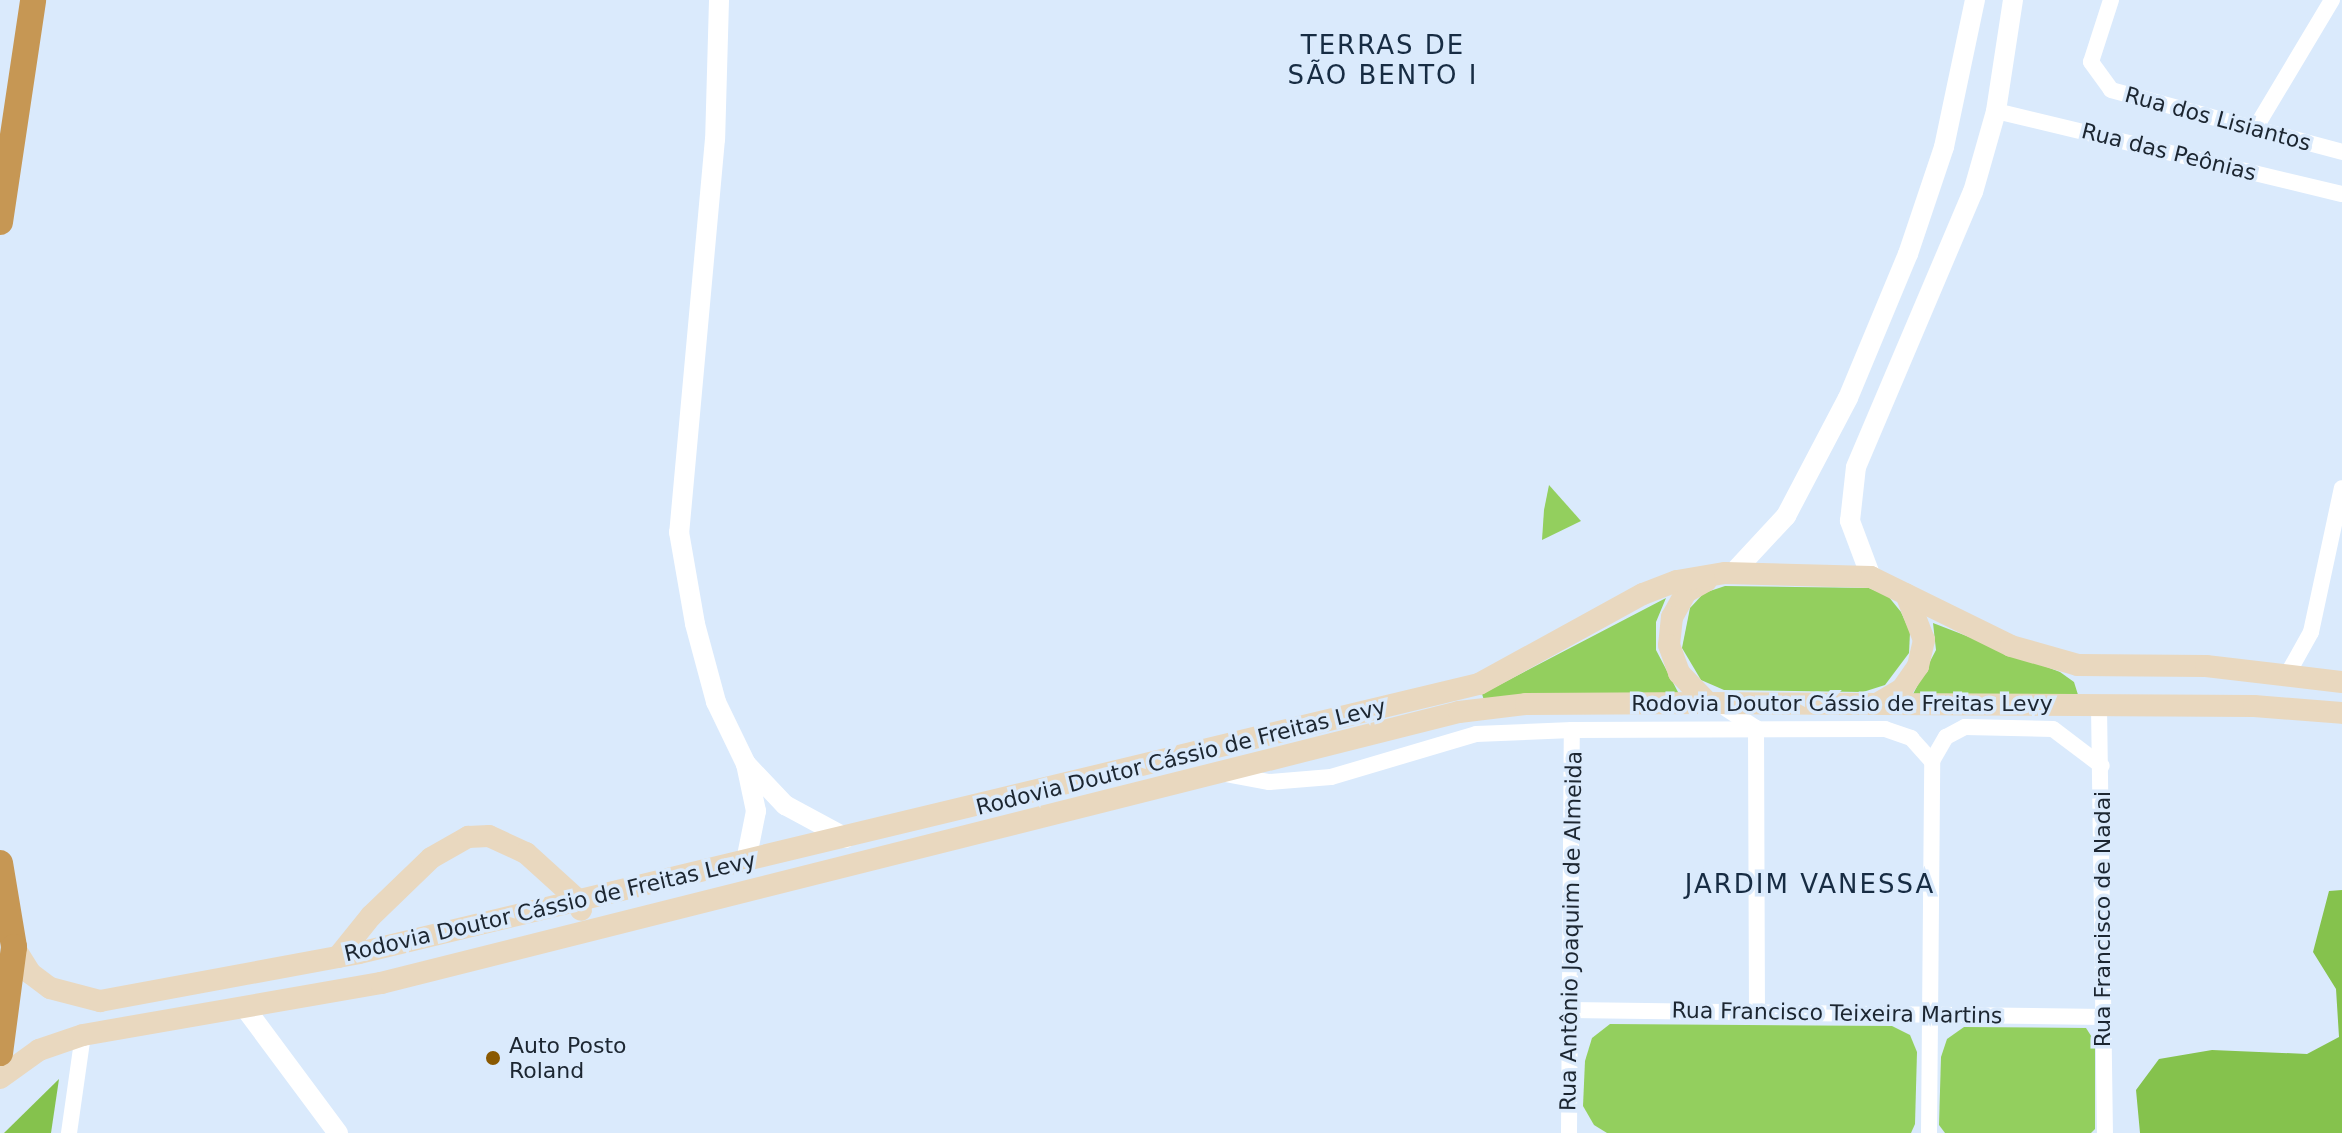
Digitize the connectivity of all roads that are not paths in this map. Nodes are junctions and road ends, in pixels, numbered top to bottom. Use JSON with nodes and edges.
{"nodes":[{"id":1,"x":33,"y":0,"type":"edge"},
{"id":2,"x":719,"y":0,"type":"edge"},
{"id":3,"x":1975,"y":0,"type":"edge"},
{"id":4,"x":2013,"y":0,"type":"edge"},
{"id":5,"x":2111,"y":0,"type":"edge"},
{"id":6,"x":2332,"y":0,"type":"edge"},
{"id":7,"x":1996,"y":111,"type":"junction"},
{"id":8,"x":2256,"y":127,"type":"junction"},
{"id":9,"x":2342,"y":152,"type":"edge"},
{"id":10,"x":2342,"y":194,"type":"edge"},
{"id":11,"x":0,"y":222,"type":"edge"},
{"id":12,"x":2342,"y":488,"type":"edge"},
{"id":13,"x":1722,"y":576,"type":"junction"},
{"id":14,"x":1871,"y":577,"type":"junction"},
{"id":15,"x":1905,"y":593,"type":"junction"},
{"id":16,"x":2078,"y":665,"type":"junction"},
{"id":17,"x":2287,"y":675,"type":"junction"},
{"id":18,"x":2342,"y":682,"type":"edge"},
{"id":19,"x":1714,"y":704,"type":"junction"},
{"id":20,"x":1876,"y":704,"type":"junction"},
{"id":21,"x":2099,"y":706,"type":"junction"},
{"id":22,"x":2342,"y":713,"type":"edge"},
{"id":23,"x":1756,"y":728,"type":"junction"},
{"id":24,"x":1572,"y":730,"type":"junction"},
{"id":25,"x":1932,"y":761,"type":"junction"},
{"id":26,"x":746,"y":764,"type":"junction"},
{"id":27,"x":2102,"y":766,"type":"junction"},
{"id":28,"x":1225,"y":774,"type":"junction"},
{"id":29,"x":846,"y":838,"type":"junction"},
{"id":30,"x":746,"y":861,"type":"junction"},
{"id":31,"x":0,"y":863,"type":"edge"},
{"id":32,"x":579,"y":901,"type":"junction"},
{"id":33,"x":2,"y":912,"type":"edge"},
{"id":34,"x":585,"y":931,"type":"junction"},
{"id":35,"x":14,"y":947,"type":"junction"},
{"id":36,"x":338,"y":957,"type":"junction"},
{"id":37,"x":245,"y":1008,"type":"junction"},
{"id":38,"x":1570,"y":1010,"type":"junction"},
{"id":39,"x":1757,"y":1012,"type":"junction"},
{"id":40,"x":1930,"y":1014,"type":"junction"},
{"id":41,"x":2104,"y":1017,"type":"junction"},
{"id":42,"x":83,"y":1035,"type":"junction"},
{"id":43,"x":0,"y":1053,"type":"edge"},
{"id":44,"x":0,"y":1078,"type":"edge"},
{"id":45,"x":69,"y":1133,"type":"edge"},
{"id":46,"x":338,"y":1133,"type":"edge"},
{"id":47,"x":1569,"y":1133,"type":"edge"},
{"id":48,"x":1929,"y":1133,"type":"edge"},
{"id":49,"x":2105,"y":1133,"type":"edge"}],
"edges":[{"from":1,"to":11,"type":"highway"},
{"from":2,"to":26,"type":"street"},
{"from":3,"to":13,"type":"street"},
{"from":4,"to":7,"type":"street"},
{"from":5,"to":8,"type":"street","name":"Rua dos Lisiantos"},
{"from":6,"to":8,"type":"street"},
{"from":7,"to":10,"type":"street","name":"Rua das Peônias"},
{"from":7,"to":14,"type":"street"},
{"from":8,"to":9,"type":"street","name":"Rua dos Lisiantos"},
{"from":12,"to":17,"type":"street"},
{"from":13,"to":14,"type":"main road","name":"Rodovia Doutor Cássio de Freitas Levy"},
{"from":13,"to":19,"type":"main road"},
{"from":13,"to":29,"type":"main road","name":"Rodovia Doutor Cássio de Freitas Levy"},
{"from":14,"to":15,"type":"main road","name":"Rodovia Doutor Cássio de Freitas Levy"},
{"from":15,"to":16,"type":"main road","name":"Rodovia Doutor Cássio de Freitas Levy"},
{"from":15,"to":20,"type":"main road"},
{"from":16,"to":17,"type":"main road","name":"Rodovia Doutor Cássio de Freitas Levy"},
{"from":16,"to":21,"type":"main road"},
{"from":17,"to":18,"type":"main road","name":"Rodovia Doutor Cássio de Freitas Levy"},
{"from":19,"to":20,"type":"main road","name":"Rodovia Doutor Cássio de Freitas Levy"},
{"from":19,"to":23,"type":"street"},
{"from":19,"to":28,"type":"main road","name":"Rodovia Doutor Cássio de Freitas Levy"},
{"from":20,"to":21,"type":"main road","name":"Rodovia Doutor Cássio de Freitas Levy"},
{"from":21,"to":22,"type":"main road","name":"Rodovia Doutor Cássio de Freitas Levy"},
{"from":21,"to":27,"type":"street","name":"Rua Francisco de Nadai"},
{"from":23,"to":24,"type":"street"},
{"from":23,"to":25,"type":"street"},
{"from":23,"to":39,"type":"street"},
{"from":24,"to":28,"type":"street"},
{"from":24,"to":38,"type":"street","name":"Rua Antônio Joaquim de Almeida"},
{"from":25,"to":27,"type":"street"},
{"from":25,"to":40,"type":"street"},
{"from":26,"to":29,"type":"street"},
{"from":26,"to":30,"type":"street"},
{"from":27,"to":41,"type":"street","name":"Rua Francisco de Nadai"},
{"from":28,"to":34,"type":"main road","name":"Rodovia Doutor Cássio de Freitas Levy"},
{"from":29,"to":30,"type":"main road","name":"Rodovia Doutor Cássio de Freitas Levy"},
{"from":30,"to":32,"type":"main road","name":"Rodovia Doutor Cássio de Freitas Levy"},
{"from":31,"to":33,"type":"highway"},
{"from":32,"to":34,"type":"main road"},
{"from":32,"to":36,"type":"main road","name":"Rodovia Doutor Cássio de Freitas Levy"},
{"from":32,"to":36,"type":"main road"},
{"from":33,"to":35,"type":"highway"},
{"from":34,"to":37,"type":"main road","name":"Rodovia Doutor Cássio de Freitas Levy"},
{"from":35,"to":36,"type":"main road","name":"Rodovia Doutor Cássio de Freitas Levy"},
{"from":35,"to":43,"type":"highway"},
{"from":37,"to":42,"type":"main road","name":"Rodovia Doutor Cássio de Freitas Levy"},
{"from":37,"to":46,"type":"street"},
{"from":38,"to":39,"type":"street","name":"Rua Francisco Teixeira Martins"},
{"from":38,"to":47,"type":"street","name":"Rua Antônio Joaquim de Almeida"},
{"from":39,"to":40,"type":"street","name":"Rua Francisco Teixeira Martins"},
{"from":40,"to":41,"type":"street","name":"Rua Francisco Teixeira Martins"},
{"from":40,"to":48,"type":"street"},
{"from":41,"to":49,"type":"street","name":"Rua Francisco de Nadai"},
{"from":42,"to":44,"type":"main road","name":"Rodovia Doutor Cássio de Freitas Levy"},
{"from":42,"to":45,"type":"street"}]}
